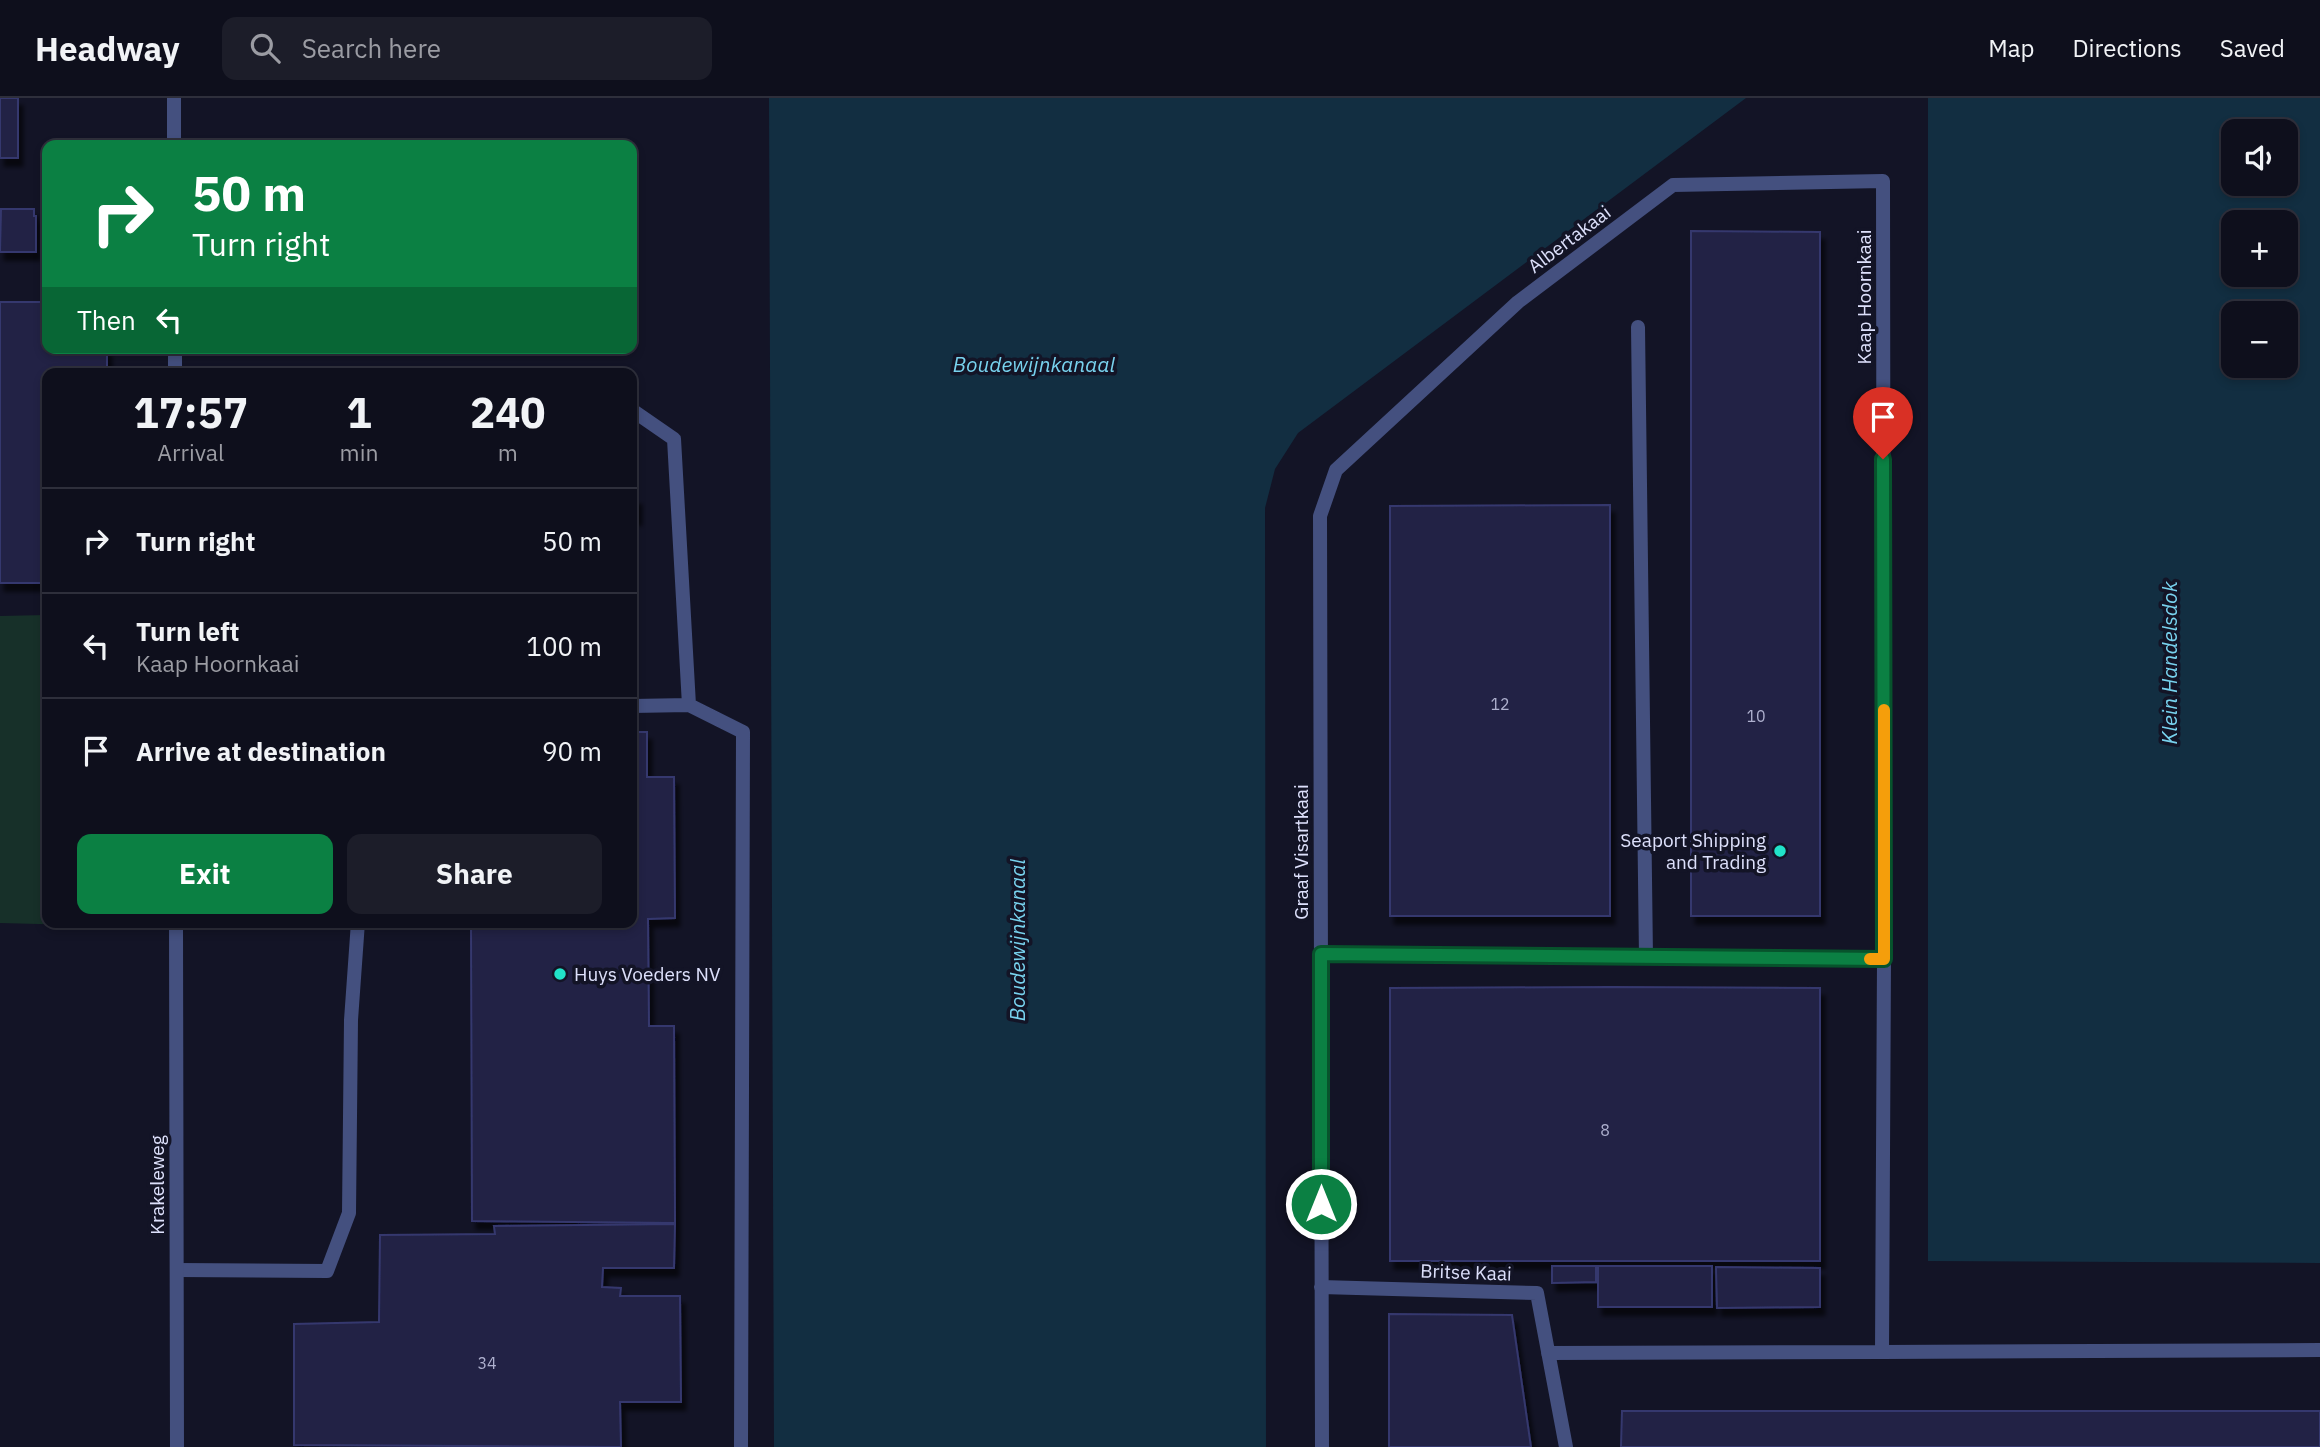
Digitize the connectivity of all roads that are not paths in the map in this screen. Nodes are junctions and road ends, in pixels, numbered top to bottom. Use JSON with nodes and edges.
{"nodes":[{"id":1,"x":174,"y":98,"type":"edge"},
{"id":2,"x":174,"y":140,"type":"edge"},
{"id":3,"x":1883,"y":181,"type":"joint"},
{"id":4,"x":1638,"y":327,"type":"dead end"},
{"id":5,"x":637,"y":413,"type":"edge"},
{"id":6,"x":1336,"y":470,"type":"joint"},
{"id":7,"x":690,"y":705,"type":"junction"},
{"id":8,"x":637,"y":706,"type":"edge"},
{"id":9,"x":176,"y":928,"type":"edge"},
{"id":10,"x":358,"y":928,"type":"edge"},
{"id":11,"x":1321,"y":954,"type":"junction"},
{"id":12,"x":1646,"y":957,"type":"junction"},
{"id":13,"x":1884,"y":959,"type":"junction"},
{"id":14,"x":177,"y":1270,"type":"junction"},
{"id":15,"x":1321,"y":1287,"type":"junction"},
{"id":16,"x":2320,"y":1350,"type":"edge"},
{"id":17,"x":1882,"y":1352,"type":"junction"},
{"id":18,"x":1548,"y":1353,"type":"junction"},
{"id":19,"x":177,"y":1447,"type":"edge"},
{"id":20,"x":741,"y":1447,"type":"edge"},
{"id":21,"x":1321,"y":1447,"type":"edge"},
{"id":22,"x":1566,"y":1447,"type":"edge"}],
"edges":[{"from":1,"to":2,"type":"street"},
{"from":3,"to":6,"type":"street","name":"Albertakaai"},
{"from":3,"to":13,"type":"street","name":"Kaap Hoornkaai"},
{"from":4,"to":12,"type":"street"},
{"from":5,"to":7,"type":"street"},
{"from":6,"to":11,"type":"street","name":"Graaf Visartkaai"},
{"from":7,"to":8,"type":"street"},
{"from":7,"to":20,"type":"street"},
{"from":9,"to":14,"type":"street","name":"Krakeleweg"},
{"from":10,"to":14,"type":"street"},
{"from":11,"to":12,"type":"street"},
{"from":11,"to":15,"type":"street","name":"Graaf Visartkaai"},
{"from":12,"to":13,"type":"street"},
{"from":13,"to":17,"type":"street","name":"Kaap Hoornkaai"},
{"from":14,"to":19,"type":"street","name":"Krakeleweg"},
{"from":15,"to":18,"type":"street","name":"Britse Kaai"},
{"from":15,"to":21,"type":"street","name":"Graaf Visartkaai"},
{"from":16,"to":17,"type":"street"},
{"from":17,"to":18,"type":"street"},
{"from":18,"to":22,"type":"street","name":"Britse Kaai"}]}
